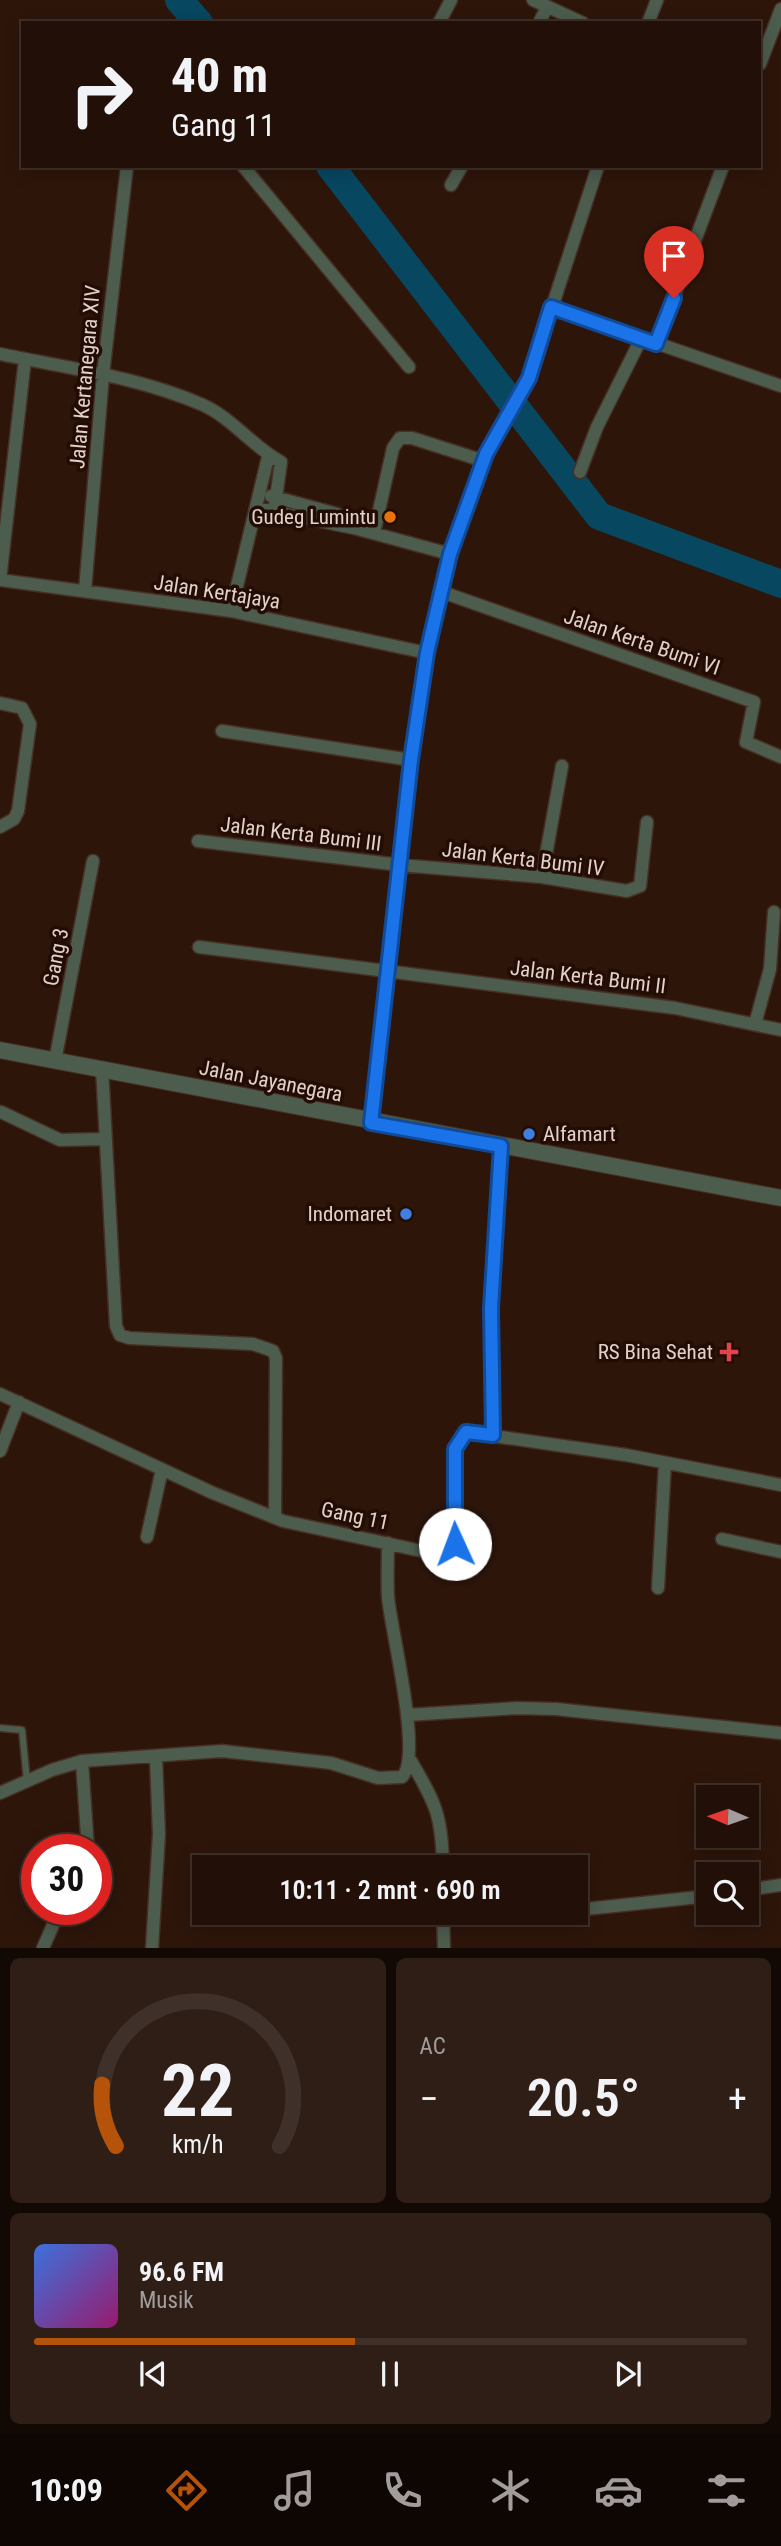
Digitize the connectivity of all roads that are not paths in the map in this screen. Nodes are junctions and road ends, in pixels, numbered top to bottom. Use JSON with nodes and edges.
{"nodes":[{"id":1,"x":451,"y":0,"type":"edge"},
{"id":2,"x":533,"y":0,"type":"edge"},
{"id":3,"x":657,"y":0,"type":"edge"},
{"id":4,"x":547,"y":7,"type":"junction"},
{"id":5,"x":781,"y":9,"type":"edge"},
{"id":6,"x":440,"y":21,"type":"edge"},
{"id":7,"x":540,"y":21,"type":"edge"},
{"id":8,"x":578,"y":21,"type":"edge"},
{"id":9,"x":649,"y":21,"type":"edge"},
{"id":10,"x":761,"y":61,"type":"edge"},
{"id":11,"x":127,"y":168,"type":"edge"},
{"id":12,"x":245,"y":168,"type":"edge"},
{"id":13,"x":461,"y":168,"type":"edge"},
{"id":14,"x":597,"y":168,"type":"edge"},
{"id":15,"x":722,"y":168,"type":"edge"},
{"id":16,"x":451,"y":185,"type":"dead end"},
{"id":17,"x":551,"y":307,"type":"junction"},
{"id":18,"x":641,"y":339,"type":"junction"},
{"id":19,"x":656,"y":344,"type":"junction"},
{"id":20,"x":0,"y":354,"type":"edge"},
{"id":21,"x":25,"y":359,"type":"junction"},
{"id":22,"x":409,"y":367,"type":"dead end"},
{"id":23,"x":103,"y":375,"type":"junction"},
{"id":24,"x":780,"y":381,"type":"edge"},
{"id":25,"x":268,"y":457,"type":"junction"},
{"id":26,"x":485,"y":458,"type":"junction"},
{"id":27,"x":580,"y":472,"type":"dead end"},
{"id":28,"x":260,"y":493,"type":"junction"},
{"id":29,"x":277,"y":497,"type":"junction"},
{"id":30,"x":257,"y":508,"type":"junction"},
{"id":31,"x":274,"y":512,"type":"junction"},
{"id":32,"x":354,"y":528,"type":"junction"},
{"id":33,"x":374,"y":533,"type":"junction"},
{"id":34,"x":450,"y":554,"type":"junction"},
{"id":35,"x":0,"y":580,"type":"edge"},
{"id":36,"x":85,"y":591,"type":"junction"},
{"id":37,"x":442,"y":592,"type":"junction"},
{"id":38,"x":231,"y":611,"type":"junction"},
{"id":39,"x":427,"y":653,"type":"junction"},
{"id":40,"x":0,"y":703,"type":"edge"},
{"id":41,"x":222,"y":731,"type":"dead end"},
{"id":42,"x":781,"y":757,"type":"edge"},
{"id":43,"x":411,"y":760,"type":"junction"},
{"id":44,"x":562,"y":766,"type":"dead end"},
{"id":45,"x":647,"y":822,"type":"dead end"},
{"id":46,"x":0,"y":827,"type":"edge"},
{"id":47,"x":198,"y":841,"type":"dead end"},
{"id":48,"x":93,"y":860,"type":"dead end"},
{"id":49,"x":400,"y":865,"type":"junction"},
{"id":50,"x":542,"y":877,"type":"junction"},
{"id":51,"x":774,"y":912,"type":"dead end"},
{"id":52,"x":199,"y":947,"type":"dead end"},
{"id":53,"x":388,"y":972,"type":"junction"},
{"id":54,"x":755,"y":1024,"type":"junction"},
{"id":55,"x":781,"y":1030,"type":"edge"},
{"id":56,"x":0,"y":1051,"type":"edge"},
{"id":57,"x":55,"y":1061,"type":"junction"},
{"id":58,"x":102,"y":1068,"type":"junction"},
{"id":59,"x":1,"y":1112,"type":"edge"},
{"id":60,"x":371,"y":1123,"type":"junction"},
{"id":61,"x":104,"y":1139,"type":"junction"},
{"id":62,"x":501,"y":1146,"type":"junction"},
{"id":63,"x":781,"y":1198,"type":"edge"},
{"id":64,"x":0,"y":1394,"type":"edge"},
{"id":65,"x":19,"y":1402,"type":"junction"},
{"id":66,"x":493,"y":1435,"type":"junction"},
{"id":67,"x":0,"y":1451,"type":"edge"},
{"id":68,"x":666,"y":1463,"type":"junction"},
{"id":69,"x":162,"y":1469,"type":"junction"},
{"id":70,"x":781,"y":1485,"type":"edge"},
{"id":71,"x":275,"y":1516,"type":"junction"},
{"id":72,"x":148,"y":1537,"type":"dead end"},
{"id":73,"x":723,"y":1539,"type":"dead end"},
{"id":74,"x":388,"y":1543,"type":"junction"},
{"id":75,"x":781,"y":1552,"type":"edge"},
{"id":76,"x":657,"y":1588,"type":"dead end"},
{"id":77,"x":407,"y":1716,"type":"junction"},
{"id":78,"x":0,"y":1728,"type":"edge"},
{"id":79,"x":781,"y":1733,"type":"edge"},
{"id":80,"x":156,"y":1758,"type":"junction"},
{"id":81,"x":82,"y":1761,"type":"junction"},
{"id":82,"x":411,"y":1761,"type":"junction"},
{"id":83,"x":27,"y":1783,"type":"junction"},
{"id":84,"x":0,"y":1793,"type":"edge"},
{"id":85,"x":87,"y":1834,"type":"edge"},
{"id":86,"x":442,"y":1855,"type":"edge"},
{"id":87,"x":781,"y":1885,"type":"edge"},
{"id":88,"x":759,"y":1888,"type":"edge"},
{"id":89,"x":696,"y":1897,"type":"edge"},
{"id":90,"x":588,"y":1909,"type":"edge"},
{"id":91,"x":53,"y":1925,"type":"edge"},
{"id":92,"x":443,"y":1925,"type":"edge"},
{"id":93,"x":43,"y":1948,"type":"edge"},
{"id":94,"x":152,"y":1948,"type":"edge"},
{"id":95,"x":444,"y":1948,"type":"edge"}],
"edges":[{"from":1,"to":6,"type":"street"},
{"from":2,"to":4,"type":"street"},
{"from":3,"to":9,"type":"street"},
{"from":4,"to":7,"type":"street"},
{"from":4,"to":8,"type":"street"},
{"from":5,"to":10,"type":"street"},
{"from":11,"to":23,"type":"street","name":"Jalan Kertanegara XIV"},
{"from":12,"to":22,"type":"street"},
{"from":13,"to":16,"type":"street"},
{"from":14,"to":17,"type":"street"},
{"from":15,"to":19,"type":"street"},
{"from":17,"to":18,"type":"street"},
{"from":17,"to":26,"type":"street"},
{"from":18,"to":19,"type":"street"},
{"from":18,"to":27,"type":"street"},
{"from":19,"to":24,"type":"street"},
{"from":20,"to":21,"type":"street"},
{"from":21,"to":23,"type":"street"},
{"from":21,"to":35,"type":"street"},
{"from":23,"to":25,"type":"street"},
{"from":23,"to":36,"type":"street","name":"Jalan Kertanegara XIV"},
{"from":25,"to":28,"type":"street"},
{"from":25,"to":29,"type":"street"},
{"from":26,"to":33,"type":"street"},
{"from":26,"to":34,"type":"street"},
{"from":28,"to":29,"type":"street"},
{"from":28,"to":30,"type":"street"},
{"from":29,"to":31,"type":"street"},
{"from":29,"to":32,"type":"street"},
{"from":30,"to":31,"type":"street"},
{"from":30,"to":38,"type":"street"},
{"from":31,"to":32,"type":"street"},
{"from":32,"to":33,"type":"street"},
{"from":33,"to":34,"type":"street"},
{"from":34,"to":37,"type":"street"},
{"from":35,"to":36,"type":"street","name":"Jalan Kertajaya"},
{"from":36,"to":38,"type":"street","name":"Jalan Kertajaya"},
{"from":37,"to":39,"type":"street"},
{"from":37,"to":42,"type":"street","name":"Jalan Kerta Bumi VI"},
{"from":38,"to":39,"type":"street","name":"Jalan Kertajaya"},
{"from":39,"to":43,"type":"street"},
{"from":40,"to":46,"type":"street"},
{"from":41,"to":43,"type":"street"},
{"from":43,"to":49,"type":"street"},
{"from":44,"to":50,"type":"street"},
{"from":45,"to":50,"type":"street","name":"Jalan Kerta Bumi IV"},
{"from":47,"to":49,"type":"street","name":"Jalan Kerta Bumi III"},
{"from":48,"to":57,"type":"street","name":"Gang 3"},
{"from":49,"to":50,"type":"street","name":"Jalan Kerta Bumi IV"},
{"from":49,"to":53,"type":"street"},
{"from":51,"to":54,"type":"street"},
{"from":52,"to":53,"type":"street","name":"Jalan Kerta Bumi II"},
{"from":53,"to":54,"type":"street","name":"Jalan Kerta Bumi II"},
{"from":53,"to":60,"type":"street"},
{"from":54,"to":55,"type":"street","name":"Jalan Kerta Bumi II"},
{"from":56,"to":57,"type":"street","name":"Jalan Jayanegara"},
{"from":57,"to":58,"type":"street","name":"Jalan Jayanegara"},
{"from":58,"to":60,"type":"street","name":"Jalan Jayanegara"},
{"from":58,"to":61,"type":"street"},
{"from":59,"to":61,"type":"street"},
{"from":60,"to":62,"type":"street","name":"Jalan Jayanegara"},
{"from":61,"to":71,"type":"street"},
{"from":62,"to":63,"type":"street","name":"Jalan Jayanegara"},
{"from":62,"to":66,"type":"street"},
{"from":64,"to":65,"type":"street","name":"Gang 11"},
{"from":65,"to":67,"type":"street"},
{"from":65,"to":69,"type":"street","name":"Gang 11"},
{"from":66,"to":68,"type":"street","name":"Gang 11"},
{"from":66,"to":74,"type":"street","name":"Gang 11"},
{"from":68,"to":70,"type":"street","name":"Gang 11"},
{"from":68,"to":76,"type":"street"},
{"from":69,"to":71,"type":"street","name":"Gang 11"},
{"from":69,"to":72,"type":"street"},
{"from":71,"to":74,"type":"street","name":"Gang 11"},
{"from":73,"to":75,"type":"street"},
{"from":74,"to":77,"type":"street"},
{"from":77,"to":79,"type":"street"},
{"from":77,"to":82,"type":"street"},
{"from":78,"to":83,"type":"lane"},
{"from":80,"to":81,"type":"street"},
{"from":80,"to":82,"type":"street"},
{"from":80,"to":94,"type":"street"},
{"from":81,"to":83,"type":"street"},
{"from":81,"to":85,"type":"street"},
{"from":82,"to":86,"type":"street"},
{"from":83,"to":84,"type":"street"},
{"from":87,"to":88,"type":"street"},
{"from":89,"to":90,"type":"street"},
{"from":91,"to":93,"type":"street"},
{"from":92,"to":95,"type":"street"}]}
